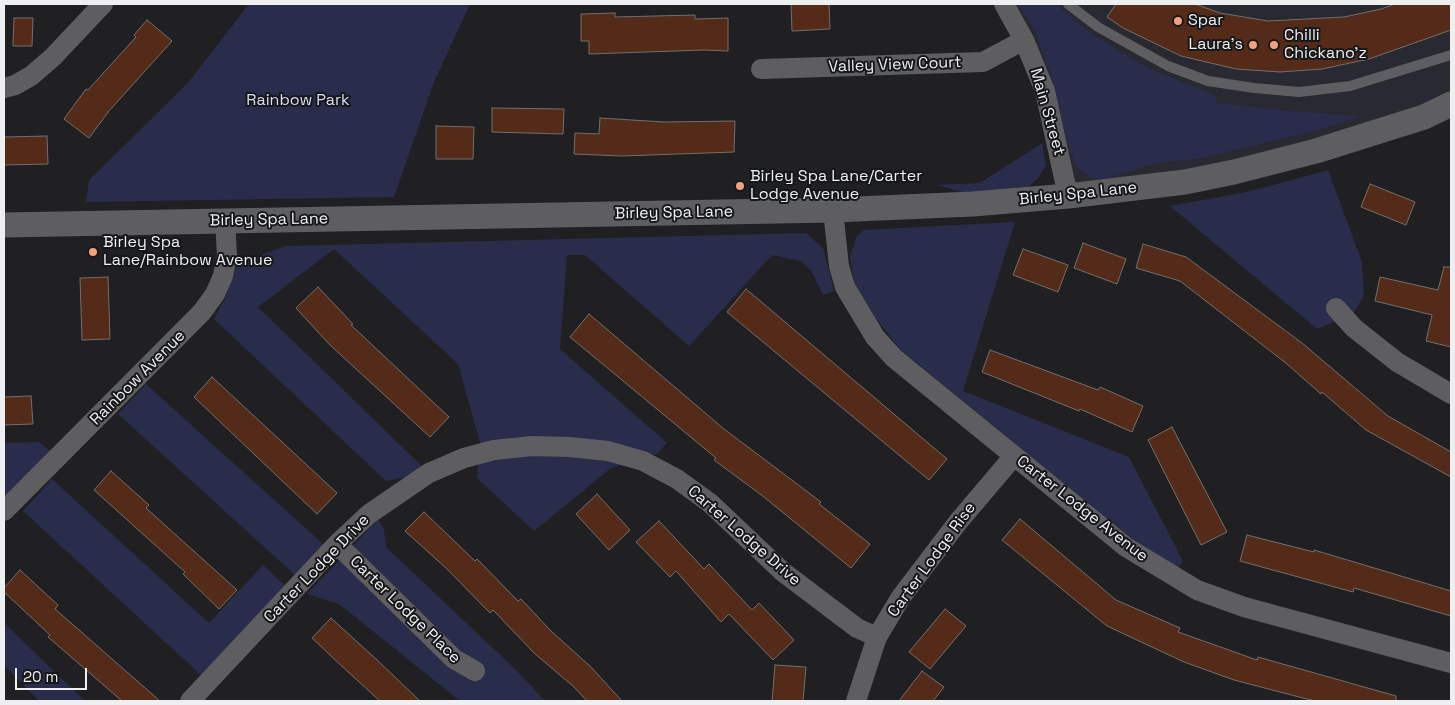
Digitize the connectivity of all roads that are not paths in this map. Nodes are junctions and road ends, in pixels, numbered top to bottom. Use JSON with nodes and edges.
{"nodes":[{"id":1,"x":103,"y":4,"type":"edge"},
{"id":2,"x":1004,"y":4,"type":"edge"},
{"id":3,"x":1068,"y":4,"type":"edge"},
{"id":4,"x":1024,"y":40,"type":"junction"},
{"id":5,"x":1451,"y":54,"type":"edge"},
{"id":6,"x":761,"y":69,"type":"dead end"},
{"id":7,"x":4,"y":88,"type":"edge"},
{"id":8,"x":1451,"y":104,"type":"edge"},
{"id":9,"x":1068,"y":196,"type":"junction"},
{"id":10,"x":833,"y":210,"type":"junction"},
{"id":11,"x":225,"y":221,"type":"junction"},
{"id":12,"x":4,"y":225,"type":"edge"},
{"id":13,"x":1336,"y":308,"type":"dead end"},
{"id":14,"x":1451,"y":394,"type":"edge"},
{"id":15,"x":1014,"y":456,"type":"junction"},
{"id":16,"x":4,"y":511,"type":"edge"},
{"id":17,"x":337,"y":544,"type":"junction"},
{"id":18,"x":877,"y":637,"type":"junction"},
{"id":19,"x":1451,"y":663,"type":"edge"},
{"id":20,"x":475,"y":671,"type":"dead end"},
{"id":21,"x":190,"y":701,"type":"edge"},
{"id":22,"x":856,"y":701,"type":"edge"}],
"edges":[{"from":1,"to":7,"type":"street"},
{"from":2,"to":4,"type":"street","name":"Main Street"},
{"from":3,"to":5,"type":"lane"},
{"from":4,"to":6,"type":"street","name":"Valley View Court"},
{"from":4,"to":9,"type":"street","name":"Main Street"},
{"from":8,"to":9,"type":"street","name":"Birley Spa Lane"},
{"from":9,"to":10,"type":"street","name":"Birley Spa Lane"},
{"from":10,"to":11,"type":"street","name":"Birley Spa Lane"},
{"from":10,"to":15,"type":"street","name":"Carter Lodge Avenue"},
{"from":11,"to":12,"type":"street","name":"Birley Spa Lane"},
{"from":11,"to":16,"type":"street","name":"Rainbow Avenue"},
{"from":13,"to":14,"type":"street"},
{"from":15,"to":18,"type":"street","name":"Carter Lodge Rise"},
{"from":15,"to":19,"type":"street","name":"Carter Lodge Avenue"},
{"from":17,"to":18,"type":"street","name":"Carter Lodge Drive"},
{"from":17,"to":20,"type":"street","name":"Carter Lodge Place"},
{"from":17,"to":21,"type":"street","name":"Carter Lodge Drive"},
{"from":18,"to":22,"type":"street","name":"Carter Lodge Rise"}]}
